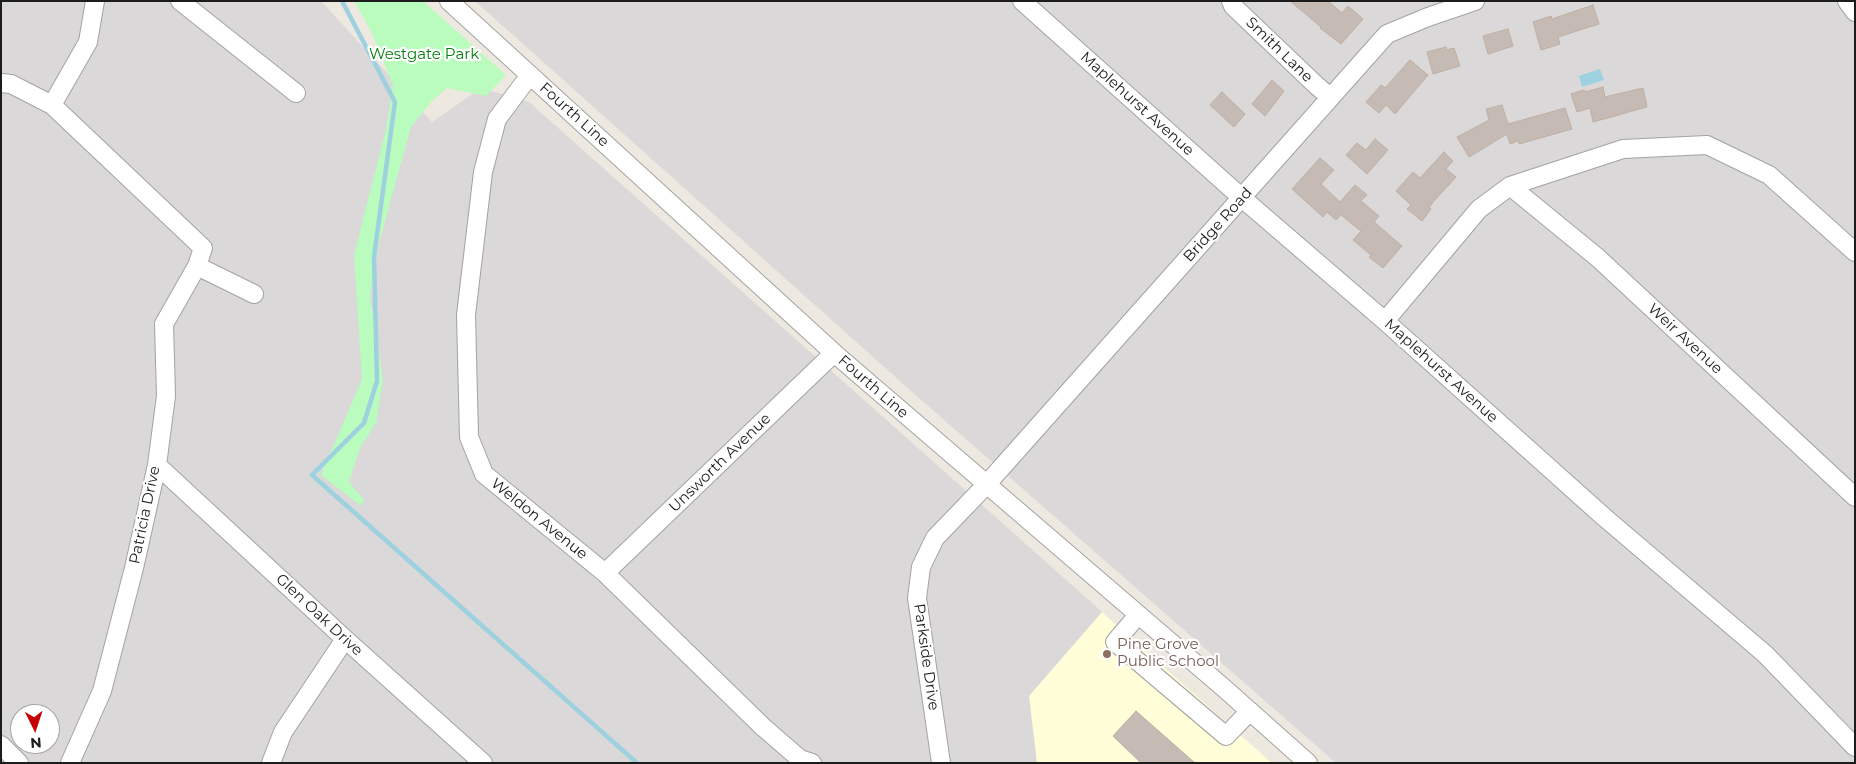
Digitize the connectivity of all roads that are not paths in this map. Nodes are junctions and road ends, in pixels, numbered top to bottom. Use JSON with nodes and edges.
{"nodes":[{"id":1,"x":95,"y":1,"type":"edge"},
{"id":2,"x":180,"y":1,"type":"edge"},
{"id":3,"x":449,"y":1,"type":"edge"},
{"id":4,"x":1022,"y":1,"type":"edge"},
{"id":5,"x":1231,"y":1,"type":"edge"},
{"id":6,"x":1475,"y":1,"type":"edge"},
{"id":7,"x":1847,"y":1,"type":"edge"},
{"id":8,"x":1855,"y":12,"type":"edge"},
{"id":9,"x":530,"y":75,"type":"junction"},
{"id":10,"x":1,"y":84,"type":"edge"},
{"id":11,"x":296,"y":93,"type":"dead end"},
{"id":12,"x":1330,"y":97,"type":"junction"},
{"id":13,"x":52,"y":106,"type":"junction"},
{"id":14,"x":1510,"y":186,"type":"junction"},
{"id":15,"x":1242,"y":198,"type":"junction"},
{"id":16,"x":1855,"y":252,"type":"edge"},
{"id":17,"x":197,"y":266,"type":"junction"},
{"id":18,"x":254,"y":294,"type":"dead end"},
{"id":19,"x":1385,"y":321,"type":"junction"},
{"id":20,"x":834,"y":353,"type":"junction"},
{"id":21,"x":157,"y":465,"type":"junction"},
{"id":22,"x":986,"y":485,"type":"junction"},
{"id":23,"x":1855,"y":497,"type":"edge"},
{"id":24,"x":605,"y":573,"type":"junction"},
{"id":25,"x":1138,"y":615,"type":"junction"},
{"id":26,"x":345,"y":639,"type":"junction"},
{"id":27,"x":1250,"y":711,"type":"junction"},
{"id":28,"x":1,"y":746,"type":"edge"},
{"id":29,"x":1855,"y":747,"type":"edge"},
{"id":30,"x":19,"y":763,"type":"edge"},
{"id":31,"x":70,"y":763,"type":"edge"},
{"id":32,"x":271,"y":763,"type":"edge"},
{"id":33,"x":483,"y":763,"type":"edge"},
{"id":34,"x":812,"y":763,"type":"edge"},
{"id":35,"x":941,"y":763,"type":"edge"},
{"id":36,"x":1308,"y":763,"type":"edge"}],
"edges":[{"from":1,"to":13,"type":"street"},
{"from":2,"to":11,"type":"street"},
{"from":3,"to":9,"type":"street","name":"Fourth Line"},
{"from":4,"to":15,"type":"street","name":"Maplehurst Avenue"},
{"from":5,"to":12,"type":"street","name":"Smith Lane"},
{"from":6,"to":12,"type":"street","name":"Bridge Road"},
{"from":7,"to":8,"type":"street"},
{"from":9,"to":20,"type":"street","name":"Fourth Line"},
{"from":9,"to":24,"type":"street","name":"Weldon Avenue"},
{"from":10,"to":13,"type":"street","name":"Patricia Drive"},
{"from":12,"to":15,"type":"street","name":"Bridge Road"},
{"from":13,"to":17,"type":"street","name":"Patricia Drive"},
{"from":14,"to":16,"type":"street"},
{"from":14,"to":19,"type":"street"},
{"from":14,"to":23,"type":"street","name":"Weir Avenue"},
{"from":15,"to":19,"type":"street","name":"Maplehurst Avenue"},
{"from":15,"to":22,"type":"street","name":"Bridge Road"},
{"from":17,"to":18,"type":"street"},
{"from":17,"to":21,"type":"street","name":"Patricia Drive"},
{"from":19,"to":29,"type":"street","name":"Maplehurst Avenue"},
{"from":20,"to":22,"type":"street","name":"Fourth Line"},
{"from":20,"to":24,"type":"street","name":"Unsworth Avenue"},
{"from":21,"to":26,"type":"street","name":"Glen Oak Drive"},
{"from":21,"to":31,"type":"street","name":"Patricia Drive"},
{"from":22,"to":25,"type":"street","name":"Fourth Line"},
{"from":22,"to":35,"type":"street","name":"Parkside Drive"},
{"from":24,"to":34,"type":"street","name":"Weldon Avenue"},
{"from":25,"to":27,"type":"street","name":"Fourth Line"},
{"from":25,"to":27,"type":"street"},
{"from":26,"to":32,"type":"street"},
{"from":26,"to":33,"type":"street","name":"Glen Oak Drive"},
{"from":27,"to":36,"type":"street","name":"Fourth Line"},
{"from":28,"to":30,"type":"street"}]}
